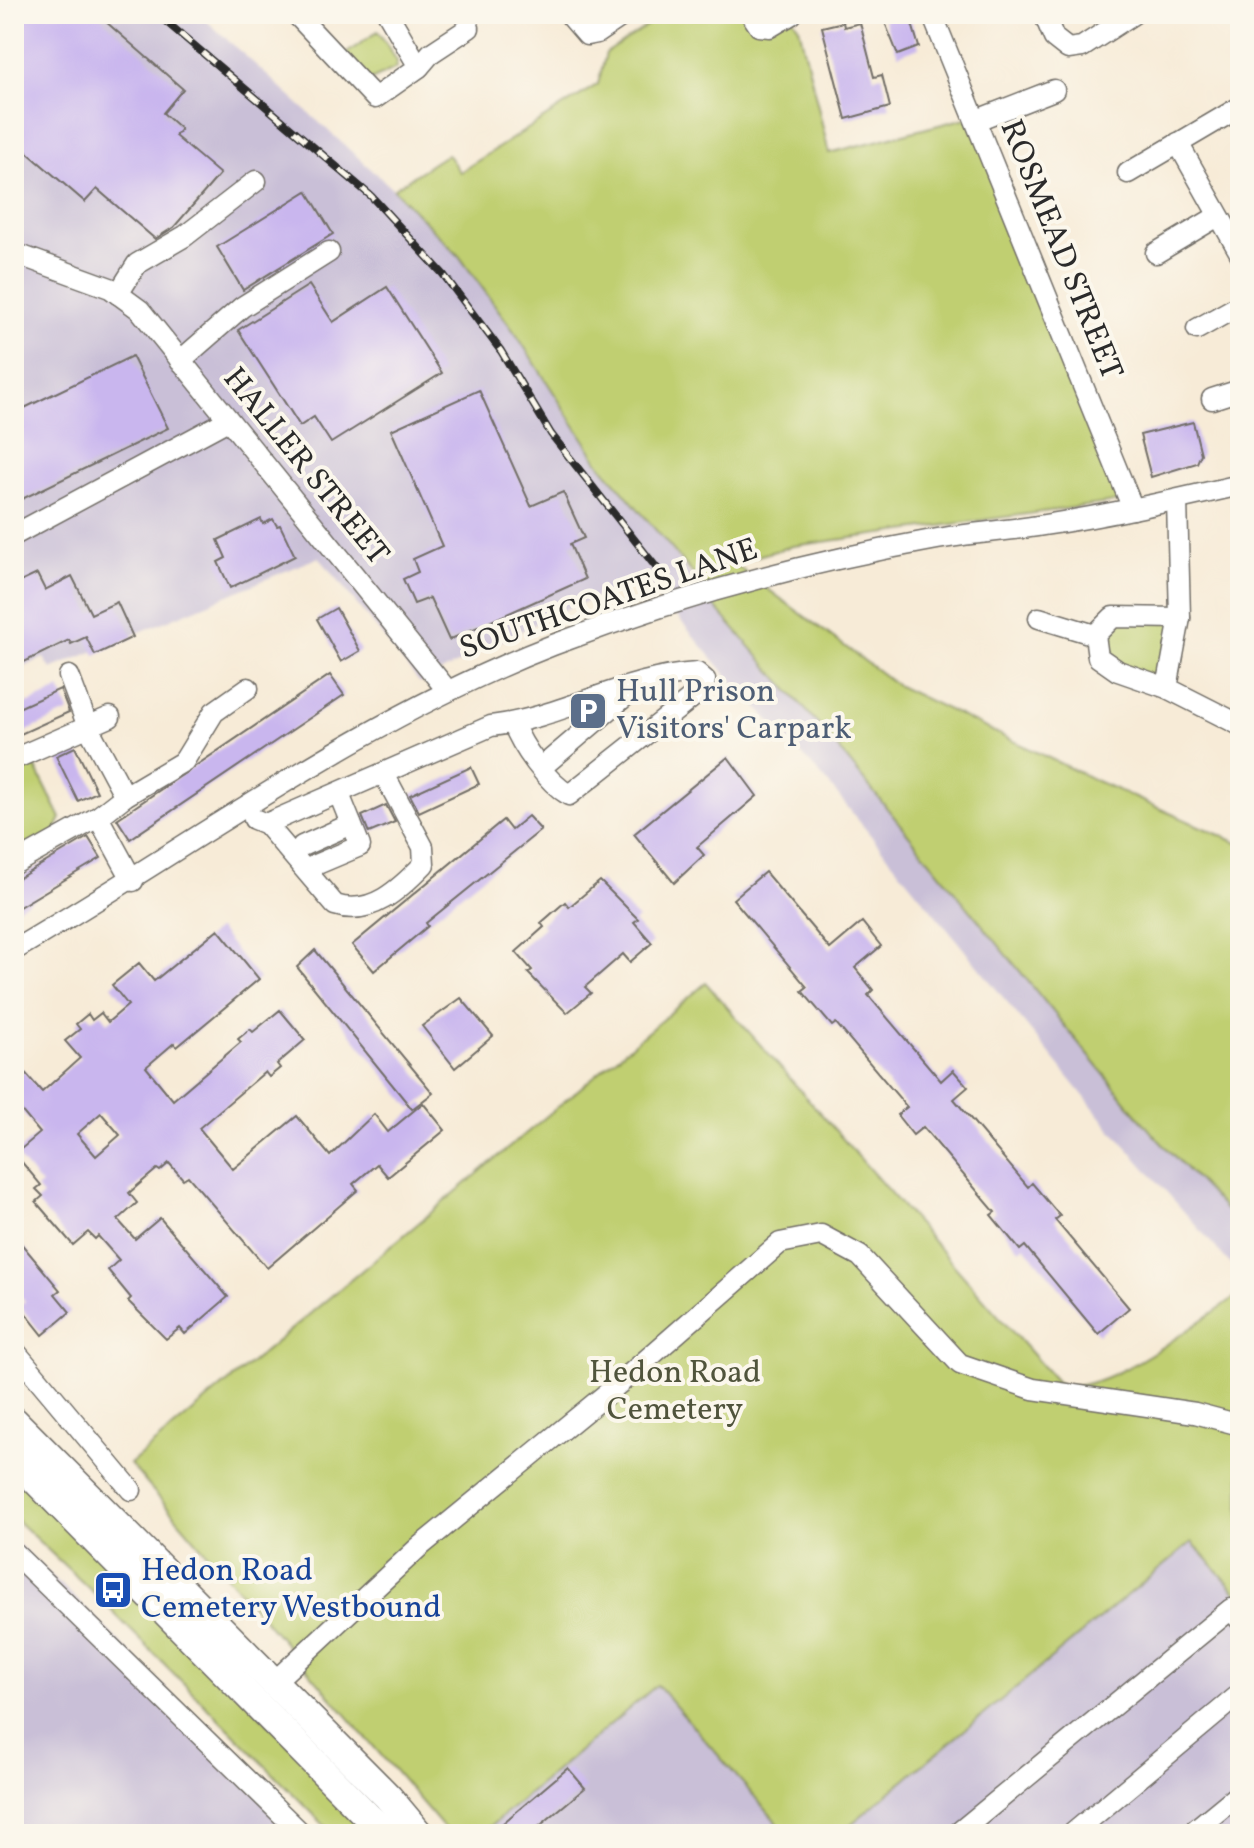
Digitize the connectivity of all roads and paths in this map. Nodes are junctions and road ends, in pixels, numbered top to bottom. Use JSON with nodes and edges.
{"nodes":[{"id":1,"x":388,"y":14,"type":"edge"},
{"id":2,"x":569,"y":14,"type":"edge"},
{"id":3,"x":625,"y":14,"type":"edge"},
{"id":4,"x":751,"y":14,"type":"edge"},
{"id":5,"x":792,"y":14,"type":"edge"},
{"id":6,"x":932,"y":14,"type":"edge"},
{"id":7,"x":1044,"y":14,"type":"edge"},
{"id":8,"x":1133,"y":14,"type":"edge"},
{"id":9,"x":299,"y":15,"type":"edge"},
{"id":10,"x":469,"y":28,"type":"dead end"},
{"id":11,"x":419,"y":67,"type":"junction"},
{"id":12,"x":1054,"y":90,"type":"dead end"},
{"id":13,"x":1240,"y":107,"type":"edge"},
{"id":14,"x":977,"y":120,"type":"junction"},
{"id":15,"x":1178,"y":143,"type":"junction"},
{"id":16,"x":1128,"y":173,"type":"dead end"},
{"id":17,"x":256,"y":181,"type":"dead end"},
{"id":18,"x":1218,"y":216,"type":"junction"},
{"id":19,"x":329,"y":252,"type":"dead end"},
{"id":20,"x":14,"y":253,"type":"edge"},
{"id":21,"x":1156,"y":253,"type":"dead end"},
{"id":22,"x":1240,"y":253,"type":"edge"},
{"id":23,"x":114,"y":291,"type":"junction"},
{"id":24,"x":1240,"y":305,"type":"edge"},
{"id":25,"x":1197,"y":329,"type":"dead end"},
{"id":26,"x":180,"y":361,"type":"junction"},
{"id":27,"x":1240,"y":390,"type":"edge"},
{"id":28,"x":1212,"y":399,"type":"dead end"},
{"id":29,"x":228,"y":420,"type":"junction"},
{"id":30,"x":1240,"y":485,"type":"edge"},
{"id":31,"x":1177,"y":500,"type":"junction"},
{"id":32,"x":1133,"y":509,"type":"junction"},
{"id":33,"x":14,"y":535,"type":"edge"},
{"id":34,"x":1039,"y":618,"type":"dead end"},
{"id":35,"x":1180,"y":618,"type":"junction"},
{"id":36,"x":1095,"y":635,"type":"junction"},
{"id":37,"x":69,"y":676,"type":"dead end"},
{"id":38,"x":639,"y":685,"type":"junction"},
{"id":39,"x":248,"y":688,"type":"dead end"},
{"id":40,"x":1167,"y":688,"type":"junction"},
{"id":41,"x":447,"y":690,"type":"junction"},
{"id":42,"x":110,"y":717,"type":"dead end"},
{"id":43,"x":1240,"y":725,"type":"edge"},
{"id":44,"x":521,"y":726,"type":"junction"},
{"id":45,"x":88,"y":727,"type":"junction"},
{"id":46,"x":14,"y":759,"type":"edge"},
{"id":47,"x":542,"y":767,"type":"junction"},
{"id":48,"x":384,"y":774,"type":"junction"},
{"id":49,"x":339,"y":794,"type":"junction"},
{"id":50,"x":125,"y":796,"type":"junction"},
{"id":51,"x":236,"y":811,"type":"junction"},
{"id":52,"x":98,"y":817,"type":"junction"},
{"id":53,"x":266,"y":824,"type":"junction"},
{"id":54,"x":351,"y":824,"type":"junction"},
{"id":55,"x":302,"y":846,"type":"dead end"},
{"id":56,"x":14,"y":864,"type":"edge"},
{"id":57,"x":315,"y":865,"type":"dead end"},
{"id":58,"x":133,"y":881,"type":"junction"},
{"id":59,"x":14,"y":950,"type":"edge"},
{"id":60,"x":14,"y":1350,"type":"edge"},
{"id":61,"x":14,"y":1421,"type":"edge"},
{"id":62,"x":1240,"y":1425,"type":"edge"},
{"id":63,"x":14,"y":1458,"type":"edge"},
{"id":64,"x":131,"y":1490,"type":"dead end"},
{"id":65,"x":14,"y":1553,"type":"edge"},
{"id":66,"x":1240,"y":1620,"type":"edge"},
{"id":67,"x":274,"y":1682,"type":"junction"},
{"id":68,"x":1240,"y":1694,"type":"edge"},
{"id":69,"x":1240,"y":1793,"type":"edge"},
{"id":70,"x":302,"y":1834,"type":"edge"},
{"id":71,"x":385,"y":1834,"type":"edge"},
{"id":72,"x":419,"y":1834,"type":"edge"},
{"id":73,"x":957,"y":1834,"type":"edge"},
{"id":74,"x":1072,"y":1834,"type":"edge"},
{"id":75,"x":1190,"y":1834,"type":"edge"}],
"edges":[{"from":1,"to":11,"type":"street"},
{"from":2,"to":3,"type":"street"},
{"from":4,"to":5,"type":"street"},
{"from":6,"to":14,"type":"street","name":"ROSMEAD STREET"},
{"from":7,"to":8,"type":"street"},
{"from":9,"to":11,"type":"street"},
{"from":10,"to":11,"type":"street"},
{"from":12,"to":14,"type":"street"},
{"from":13,"to":15,"type":"street"},
{"from":14,"to":32,"type":"street","name":"ROSMEAD STREET"},
{"from":15,"to":16,"type":"street"},
{"from":15,"to":18,"type":"street"},
{"from":17,"to":23,"type":"street"},
{"from":18,"to":21,"type":"street"},
{"from":18,"to":22,"type":"street"},
{"from":19,"to":26,"type":"street"},
{"from":20,"to":23,"type":"street"},
{"from":23,"to":26,"type":"street","name":"HALLER STREET"},
{"from":24,"to":25,"type":"street"},
{"from":26,"to":29,"type":"street","name":"HALLER STREET"},
{"from":27,"to":28,"type":"street"},
{"from":29,"to":33,"type":"street"},
{"from":29,"to":41,"type":"street","name":"HALLER STREET"},
{"from":30,"to":31,"type":"street","name":"SOUTHCOATES LANE"},
{"from":31,"to":32,"type":"street","name":"SOUTHCOATES LANE"},
{"from":31,"to":35,"type":"street"},
{"from":32,"to":41,"type":"street","name":"SOUTHCOATES LANE"},
{"from":34,"to":36,"type":"street"},
{"from":35,"to":36,"type":"street"},
{"from":35,"to":40,"type":"street"},
{"from":36,"to":40,"type":"street"},
{"from":37,"to":45,"type":"street"},
{"from":38,"to":44,"type":"street"},
{"from":38,"to":47,"type":"street"},
{"from":38,"to":47,"type":"street"},
{"from":39,"to":50,"type":"street"},
{"from":40,"to":43,"type":"street"},
{"from":41,"to":51,"type":"street","name":"SOUTHCOATES LANE"},
{"from":42,"to":45,"type":"street"},
{"from":44,"to":47,"type":"street"},
{"from":44,"to":48,"type":"street"},
{"from":45,"to":46,"type":"street"},
{"from":45,"to":50,"type":"street"},
{"from":48,"to":49,"type":"street"},
{"from":48,"to":53,"type":"street"},
{"from":49,"to":53,"type":"street"},
{"from":49,"to":54,"type":"street"},
{"from":50,"to":52,"type":"street"},
{"from":51,"to":53,"type":"street"},
{"from":51,"to":58,"type":"street","name":"SOUTHCOATES LANE"},
{"from":52,"to":56,"type":"street"},
{"from":52,"to":58,"type":"street"},
{"from":54,"to":55,"type":"street"},
{"from":54,"to":57,"type":"street"},
{"from":58,"to":59,"type":"street","name":"SOUTHCOATES LANE"},
{"from":60,"to":64,"type":"street"},
{"from":61,"to":67,"type":"highway"},
{"from":62,"to":67,"type":"street"},
{"from":63,"to":71,"type":"highway"},
{"from":65,"to":70,"type":"street"},
{"from":66,"to":73,"type":"street"},
{"from":67,"to":72,"type":"highway"},
{"from":68,"to":74,"type":"street"},
{"from":69,"to":75,"type":"street"}]}
